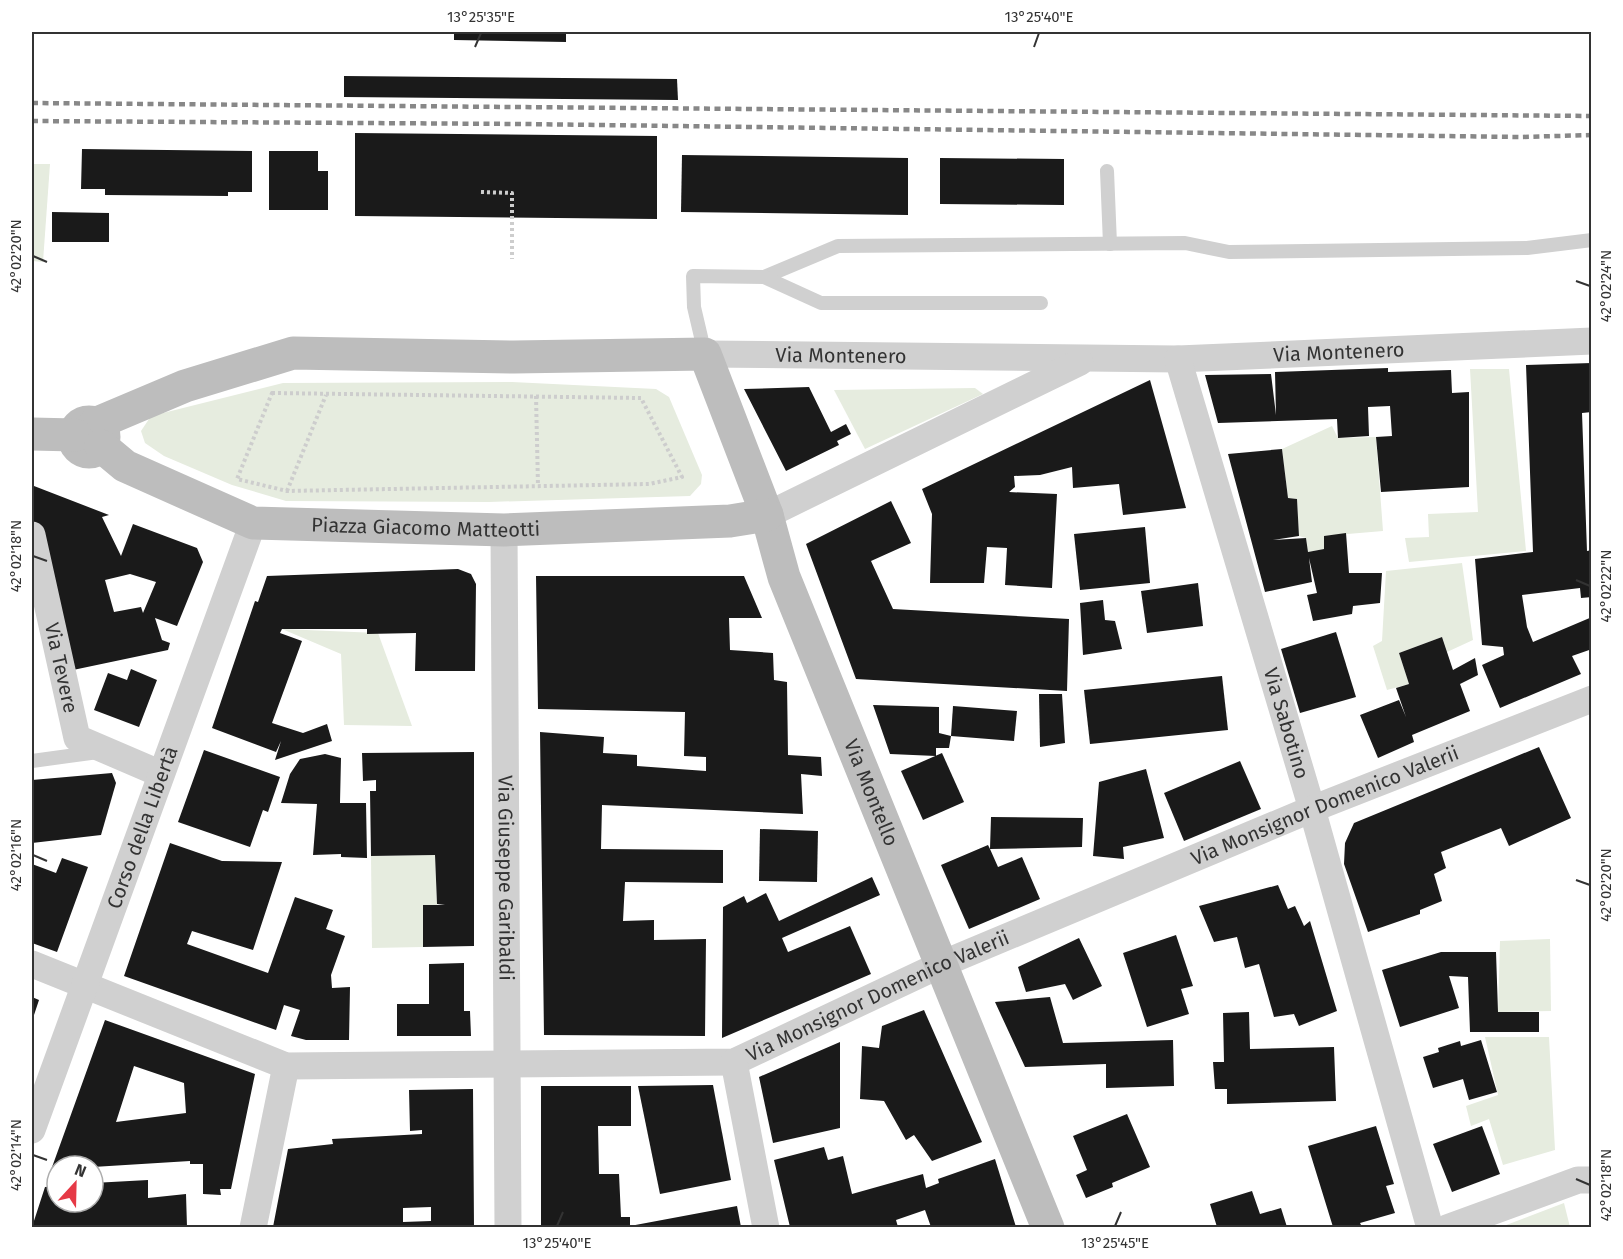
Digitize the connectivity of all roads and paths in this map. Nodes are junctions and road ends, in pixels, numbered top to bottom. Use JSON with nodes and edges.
{"nodes":[{"id":1,"x":1107,"y":171,"type":"dead end"},
{"id":2,"x":481,"y":192,"type":"dead end"},
{"id":3,"x":1592,"y":240,"type":"edge"},
{"id":4,"x":1110,"y":244,"type":"junction"},
{"id":5,"x":512,"y":259,"type":"dead end"},
{"id":6,"x":764,"y":278,"type":"junction"},
{"id":7,"x":1041,"y":303,"type":"dead end"},
{"id":8,"x":1592,"y":340,"type":"edge"},
{"id":9,"x":705,"y":354,"type":"junction"},
{"id":10,"x":1087,"y":359,"type":"junction"},
{"id":11,"x":1178,"y":359,"type":"junction"},
{"id":12,"x":326,"y":395,"type":"junction"},
{"id":13,"x":537,"y":396,"type":"junction"},
{"id":14,"x":32,"y":434,"type":"edge"},
{"id":15,"x":90,"y":435,"type":"junction"},
{"id":16,"x":538,"y":486,"type":"junction"},
{"id":17,"x":287,"y":491,"type":"junction"},
{"id":18,"x":767,"y":515,"type":"junction"},
{"id":19,"x":253,"y":523,"type":"junction"},
{"id":20,"x":504,"y":530,"type":"junction"},
{"id":21,"x":32,"y":536,"type":"edge"},
{"id":22,"x":1592,"y":699,"type":"edge"},
{"id":23,"x":104,"y":751,"type":"junction"},
{"id":24,"x":32,"y":761,"type":"edge"},
{"id":25,"x":161,"y":774,"type":"junction"},
{"id":26,"x":1312,"y":809,"type":"junction"},
{"id":27,"x":32,"y":964,"type":"edge"},
{"id":28,"x":942,"y":964,"type":"junction"},
{"id":29,"x":84,"y":984,"type":"junction"},
{"id":30,"x":734,"y":1062,"type":"junction"},
{"id":31,"x":507,"y":1065,"type":"junction"},
{"id":32,"x":286,"y":1066,"type":"junction"},
{"id":33,"x":32,"y":1130,"type":"edge"},
{"id":34,"x":1592,"y":1180,"type":"edge"},
{"id":35,"x":253,"y":1227,"type":"edge"},
{"id":36,"x":508,"y":1227,"type":"edge"},
{"id":37,"x":766,"y":1227,"type":"edge"},
{"id":38,"x":1048,"y":1227,"type":"edge"},
{"id":39,"x":1430,"y":1227,"type":"edge"},
{"id":40,"x":1447,"y":1227,"type":"edge"}],
"edges":[{"from":1,"to":4,"type":"lane"},
{"from":2,"to":5,"type":"path"},
{"from":3,"to":4,"type":"lane"},
{"from":4,"to":6,"type":"lane"},
{"from":6,"to":7,"type":"lane"},
{"from":6,"to":9,"type":"lane"},
{"from":8,"to":11,"type":"street","name":"Via Montenero"},
{"from":9,"to":10,"type":"street","name":"Via Montenero"},
{"from":9,"to":15,"type":"street"},
{"from":9,"to":18,"type":"street","name":"Via Montello"},
{"from":10,"to":11,"type":"street","name":"Via Montenero"},
{"from":10,"to":18,"type":"street","name":"Via Montenero"},
{"from":11,"to":26,"type":"street","name":"Via Sabotino"},
{"from":12,"to":13,"type":"path"},
{"from":12,"to":17,"type":"path"},
{"from":12,"to":17,"type":"path"},
{"from":13,"to":16,"type":"path"},
{"from":13,"to":16,"type":"path"},
{"from":14,"to":15,"type":"street"},
{"from":15,"to":19,"type":"street","name":"Piazza Giacomo Matteotti"},
{"from":16,"to":17,"type":"path"},
{"from":18,"to":20,"type":"street","name":"Piazza Giacomo Matteotti"},
{"from":18,"to":28,"type":"street","name":"Via Montello"},
{"from":19,"to":20,"type":"street","name":"Piazza Giacomo Matteotti"},
{"from":19,"to":25,"type":"street","name":"Corso della Libertà"},
{"from":20,"to":31,"type":"street","name":"Via Giuseppe Garibaldi"},
{"from":21,"to":23,"type":"street","name":"Via Tevere"},
{"from":22,"to":26,"type":"street","name":"Via Monsignor Domenico Valerii"},
{"from":23,"to":24,"type":"lane","name":"Via Tevere"},
{"from":23,"to":25,"type":"street","name":"Via Tevere"},
{"from":25,"to":29,"type":"street","name":"Corso della Libertà"},
{"from":26,"to":28,"type":"street","name":"Via Monsignor Domenico Valerii"},
{"from":26,"to":39,"type":"street","name":"Via Sabotino"},
{"from":27,"to":29,"type":"street","name":"Via Monsignor Domenico Valerii"},
{"from":28,"to":30,"type":"street","name":"Via Monsignor Domenico Valerii"},
{"from":28,"to":38,"type":"street","name":"Via Montello"},
{"from":29,"to":32,"type":"street","name":"Via Monsignor Domenico Valerii"},
{"from":29,"to":33,"type":"street","name":"Corso della Libertà"},
{"from":30,"to":31,"type":"street","name":"Via Monsignor Domenico Valerii"},
{"from":30,"to":37,"type":"street"},
{"from":31,"to":32,"type":"street","name":"Via Monsignor Domenico Valerii"},
{"from":31,"to":36,"type":"street","name":"Via Giuseppe Garibaldi"},
{"from":32,"to":35,"type":"street"},
{"from":34,"to":40,"type":"street"}]}
